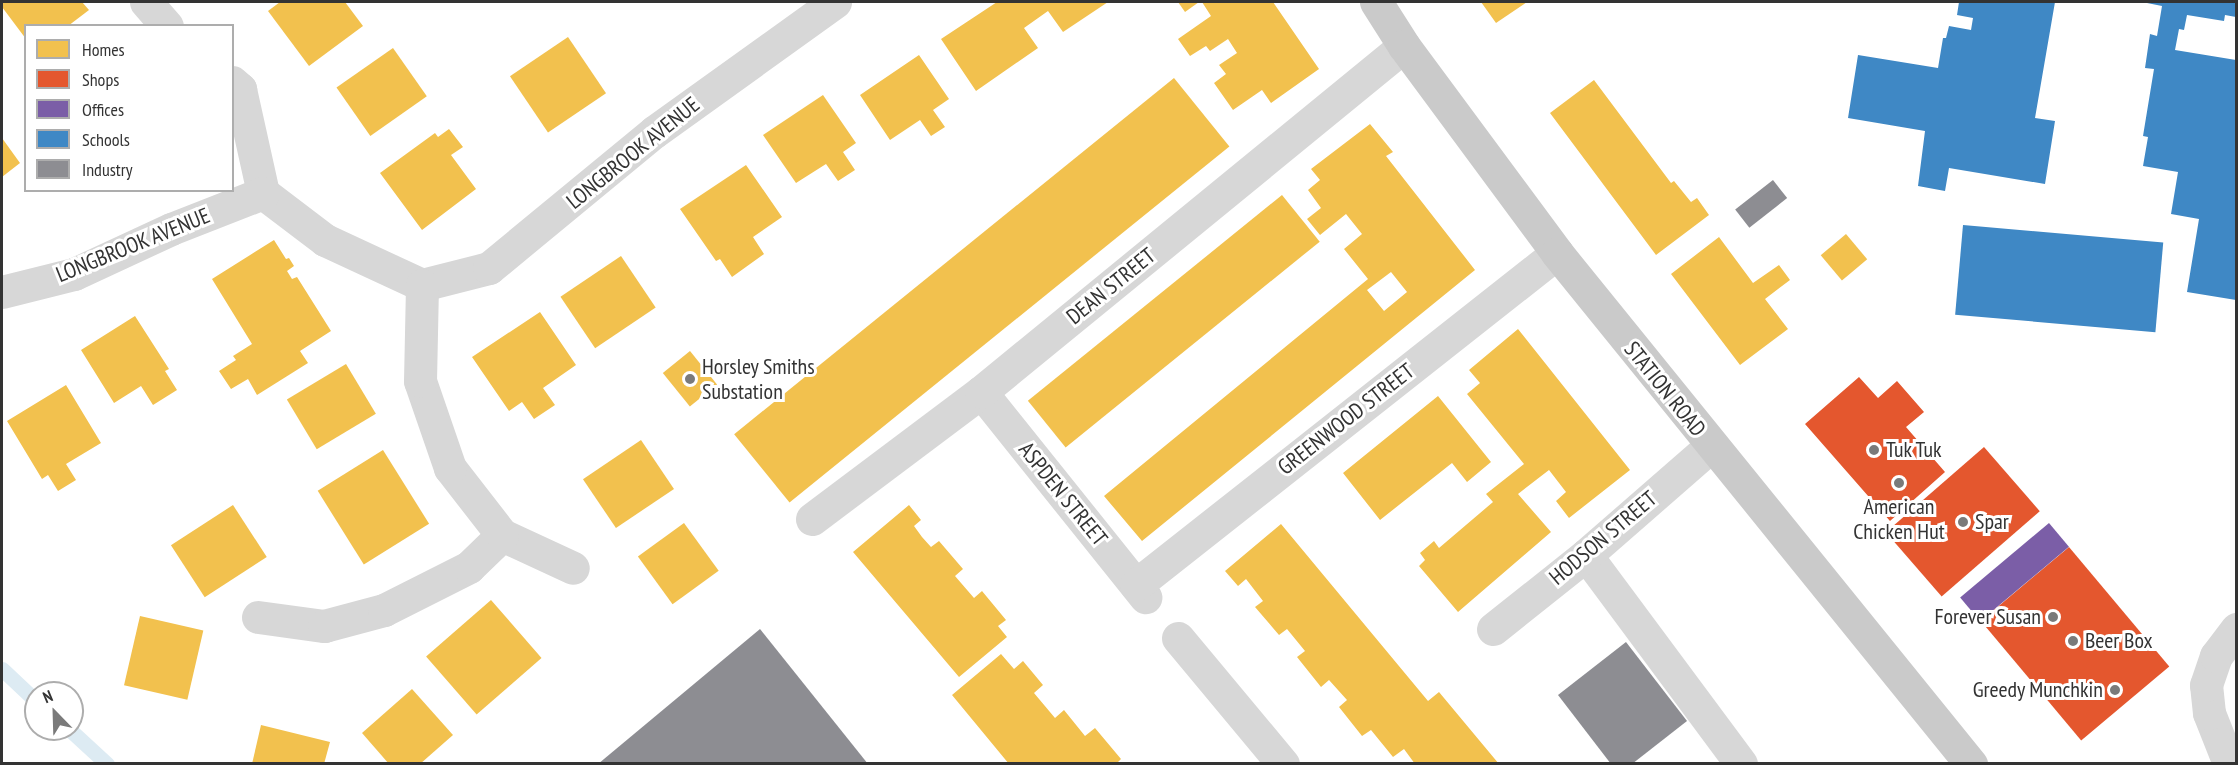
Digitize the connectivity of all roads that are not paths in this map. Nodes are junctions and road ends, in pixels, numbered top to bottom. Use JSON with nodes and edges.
{"nodes":[{"id":1,"x":146,"y":2,"type":"edge"},
{"id":2,"x":835,"y":2,"type":"edge"},
{"id":3,"x":1376,"y":2,"type":"edge"},
{"id":4,"x":165,"y":24,"type":"edge"},
{"id":5,"x":1404,"y":46,"type":"junction"},
{"id":6,"x":234,"y":84,"type":"edge"},
{"id":7,"x":263,"y":193,"type":"junction"},
{"id":8,"x":1557,"y":253,"type":"junction"},
{"id":9,"x":422,"y":285,"type":"junction"},
{"id":10,"x":2,"y":292,"type":"edge"},
{"id":11,"x":981,"y":392,"type":"junction"},
{"id":12,"x":1711,"y":446,"type":"junction"},
{"id":13,"x":812,"y":519,"type":"dead end"},
{"id":14,"x":502,"y":536,"type":"junction"},
{"id":15,"x":1586,"y":555,"type":"junction"},
{"id":16,"x":573,"y":568,"type":"dead end"},
{"id":17,"x":1140,"y":591,"type":"joint"},
{"id":18,"x":258,"y":617,"type":"dead end"},
{"id":19,"x":1493,"y":629,"type":"dead end"},
{"id":20,"x":2236,"y":629,"type":"edge"},
{"id":21,"x":1178,"y":638,"type":"dead end"},
{"id":22,"x":2223,"y":757,"type":"edge"},
{"id":23,"x":1283,"y":764,"type":"edge"},
{"id":24,"x":1741,"y":764,"type":"edge"},
{"id":25,"x":1971,"y":764,"type":"edge"}],
"edges":[{"from":1,"to":4,"type":"street"},
{"from":2,"to":9,"type":"street","name":"LONGBROOK AVENUE"},
{"from":3,"to":5,"type":"main road","name":"STATION ROAD"},
{"from":5,"to":8,"type":"main road","name":"STATION ROAD"},
{"from":5,"to":11,"type":"street","name":"DEAN STREET"},
{"from":6,"to":7,"type":"street"},
{"from":7,"to":9,"type":"street"},
{"from":7,"to":10,"type":"street","name":"LONGBROOK AVENUE"},
{"from":8,"to":12,"type":"main road","name":"STATION ROAD"},
{"from":8,"to":17,"type":"street","name":"GREENWOOD STREET"},
{"from":9,"to":14,"type":"street"},
{"from":11,"to":13,"type":"street","name":"DEAN STREET"},
{"from":11,"to":17,"type":"street","name":"ASPDEN STREET"},
{"from":12,"to":15,"type":"street","name":"HODSON STREET"},
{"from":12,"to":25,"type":"main road","name":"STATION ROAD"},
{"from":14,"to":16,"type":"street"},
{"from":14,"to":18,"type":"street"},
{"from":15,"to":19,"type":"street","name":"HODSON STREET"},
{"from":15,"to":24,"type":"street"},
{"from":20,"to":22,"type":"street"},
{"from":21,"to":23,"type":"street"}]}
